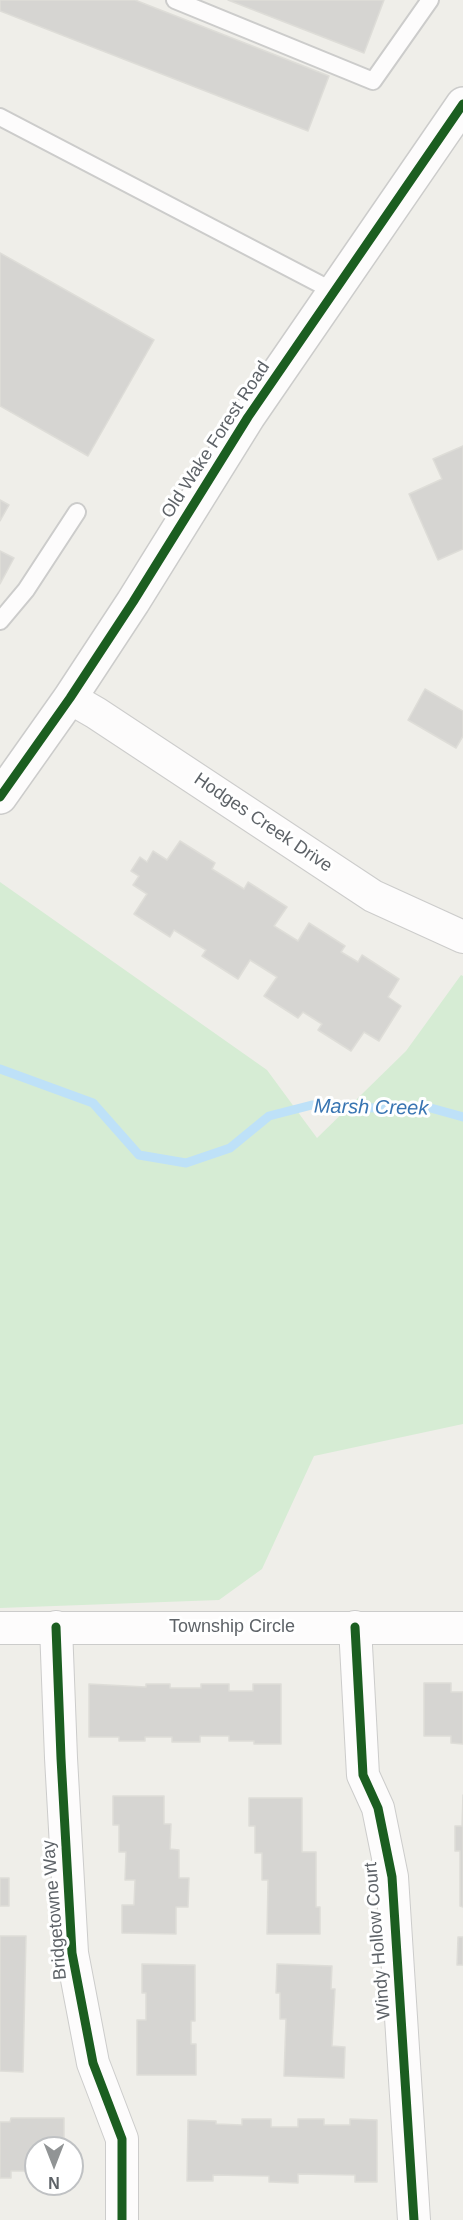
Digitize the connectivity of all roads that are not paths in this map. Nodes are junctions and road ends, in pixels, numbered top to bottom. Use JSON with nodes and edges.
{"nodes":[{"id":1,"x":175,"y":0,"type":"edge"},
{"id":2,"x":430,"y":0,"type":"edge"},
{"id":3,"x":463,"y":104,"type":"edge"},
{"id":4,"x":0,"y":117,"type":"edge"},
{"id":5,"x":335,"y":292,"type":"junction"},
{"id":6,"x":77,"y":513,"type":"dead end"},
{"id":7,"x":0,"y":621,"type":"edge"},
{"id":8,"x":70,"y":698,"type":"junction"},
{"id":9,"x":0,"y":797,"type":"edge"},
{"id":10,"x":463,"y":937,"type":"edge"},
{"id":11,"x":355,"y":1626,"type":"junction"},
{"id":12,"x":56,"y":1627,"type":"junction"},
{"id":13,"x":0,"y":1628,"type":"edge"},
{"id":14,"x":463,"y":1628,"type":"edge"},
{"id":15,"x":122,"y":2220,"type":"edge"},
{"id":16,"x":414,"y":2220,"type":"edge"}],
"edges":[{"from":1,"to":2,"type":"lane"},
{"from":3,"to":5,"type":"street","name":"Old Wake Forest Road"},
{"from":4,"to":5,"type":"lane"},
{"from":5,"to":8,"type":"street","name":"Old Wake Forest Road"},
{"from":6,"to":7,"type":"lane"},
{"from":8,"to":9,"type":"street","name":"Old Wake Forest Road"},
{"from":8,"to":10,"type":"street","name":"Hodges Creek Drive"},
{"from":11,"to":12,"type":"street","name":"Township Circle"},
{"from":11,"to":14,"type":"street","name":"Township Circle"},
{"from":11,"to":16,"type":"street","name":"Windy Hollow Court"},
{"from":12,"to":13,"type":"street","name":"Township Circle"},
{"from":12,"to":15,"type":"street","name":"Bridgetowne Way"}]}
